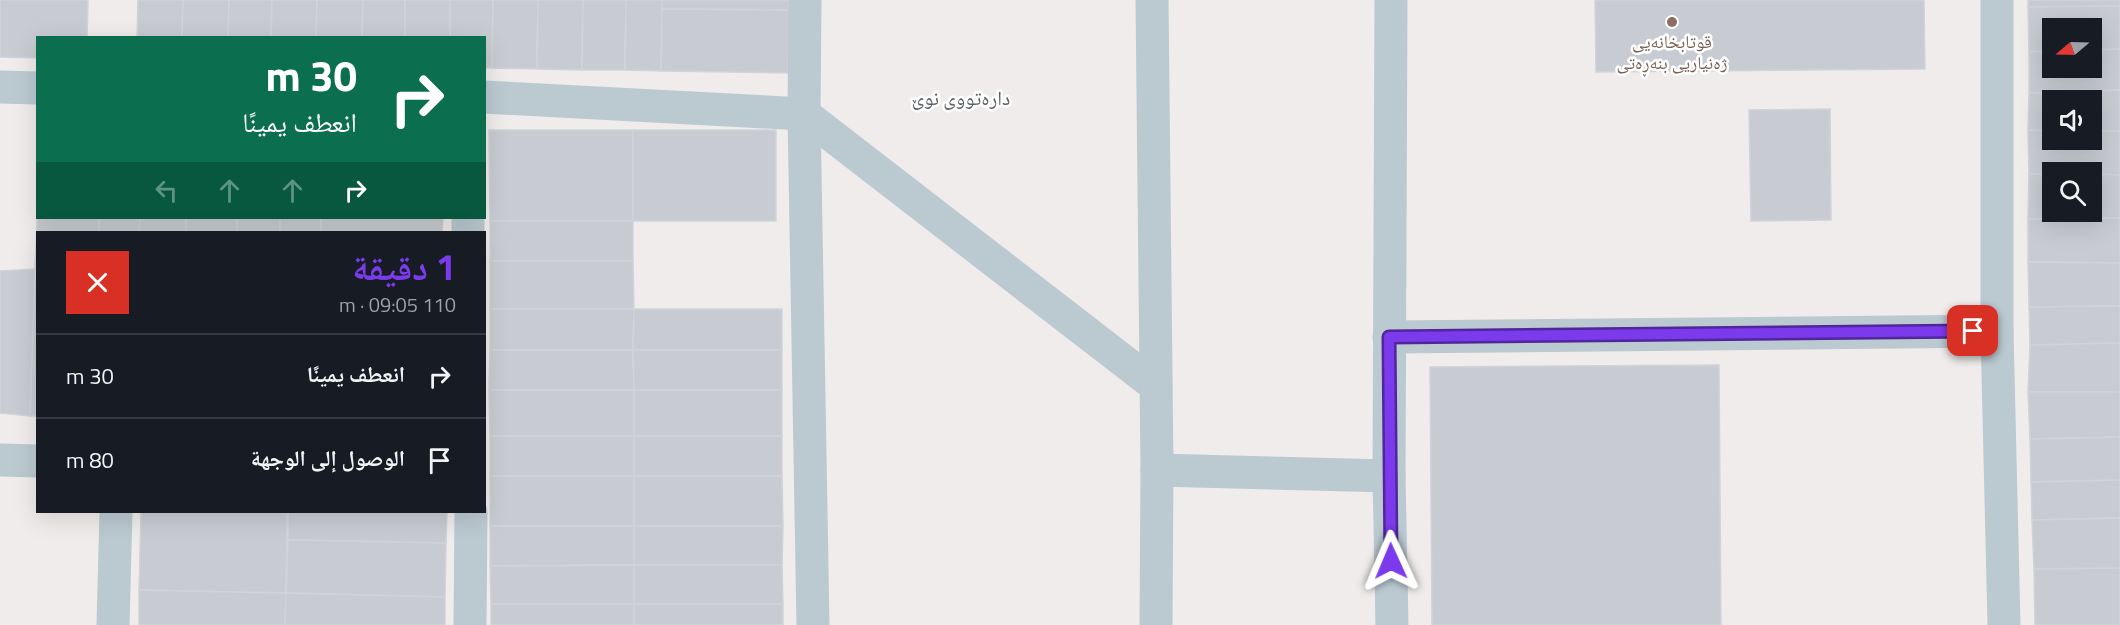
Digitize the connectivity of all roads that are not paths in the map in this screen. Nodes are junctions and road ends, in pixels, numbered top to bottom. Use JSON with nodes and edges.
{"nodes":[{"id":1,"x":806,"y":0,"type":"edge"},
{"id":2,"x":1152,"y":0,"type":"edge"},
{"id":3,"x":1391,"y":0,"type":"edge"},
{"id":4,"x":1997,"y":0,"type":"edge"},
{"id":5,"x":0,"y":87,"type":"edge"},
{"id":6,"x":36,"y":88,"type":"edge"},
{"id":7,"x":486,"y":97,"type":"edge"},
{"id":8,"x":804,"y":114,"type":"junction"},
{"id":9,"x":1997,"y":331,"type":"junction"},
{"id":10,"x":1389,"y":337,"type":"junction"},
{"id":11,"x":1156,"y":386,"type":"junction"},
{"id":12,"x":0,"y":460,"type":"edge"},
{"id":13,"x":36,"y":461,"type":"edge"},
{"id":14,"x":1157,"y":470,"type":"junction"},
{"id":15,"x":1389,"y":476,"type":"junction"},
{"id":16,"x":116,"y":513,"type":"edge"},
{"id":17,"x":471,"y":513,"type":"edge"},
{"id":18,"x":113,"y":625,"type":"edge"},
{"id":19,"x":470,"y":625,"type":"edge"},
{"id":20,"x":813,"y":625,"type":"edge"},
{"id":21,"x":1156,"y":625,"type":"edge"},
{"id":22,"x":1392,"y":625,"type":"edge"},
{"id":23,"x":2004,"y":625,"type":"edge"}],
"edges":[{"from":1,"to":8,"type":"street"},
{"from":2,"to":11,"type":"street"},
{"from":3,"to":10,"type":"street"},
{"from":4,"to":9,"type":"street"},
{"from":5,"to":6,"type":"street"},
{"from":7,"to":8,"type":"street"},
{"from":8,"to":11,"type":"street"},
{"from":8,"to":20,"type":"street"},
{"from":9,"to":10,"type":"street"},
{"from":9,"to":23,"type":"street"},
{"from":10,"to":15,"type":"street"},
{"from":11,"to":14,"type":"street"},
{"from":12,"to":13,"type":"street"},
{"from":14,"to":15,"type":"street"},
{"from":14,"to":21,"type":"street"},
{"from":15,"to":22,"type":"street"},
{"from":16,"to":18,"type":"street"},
{"from":17,"to":19,"type":"street"}]}
